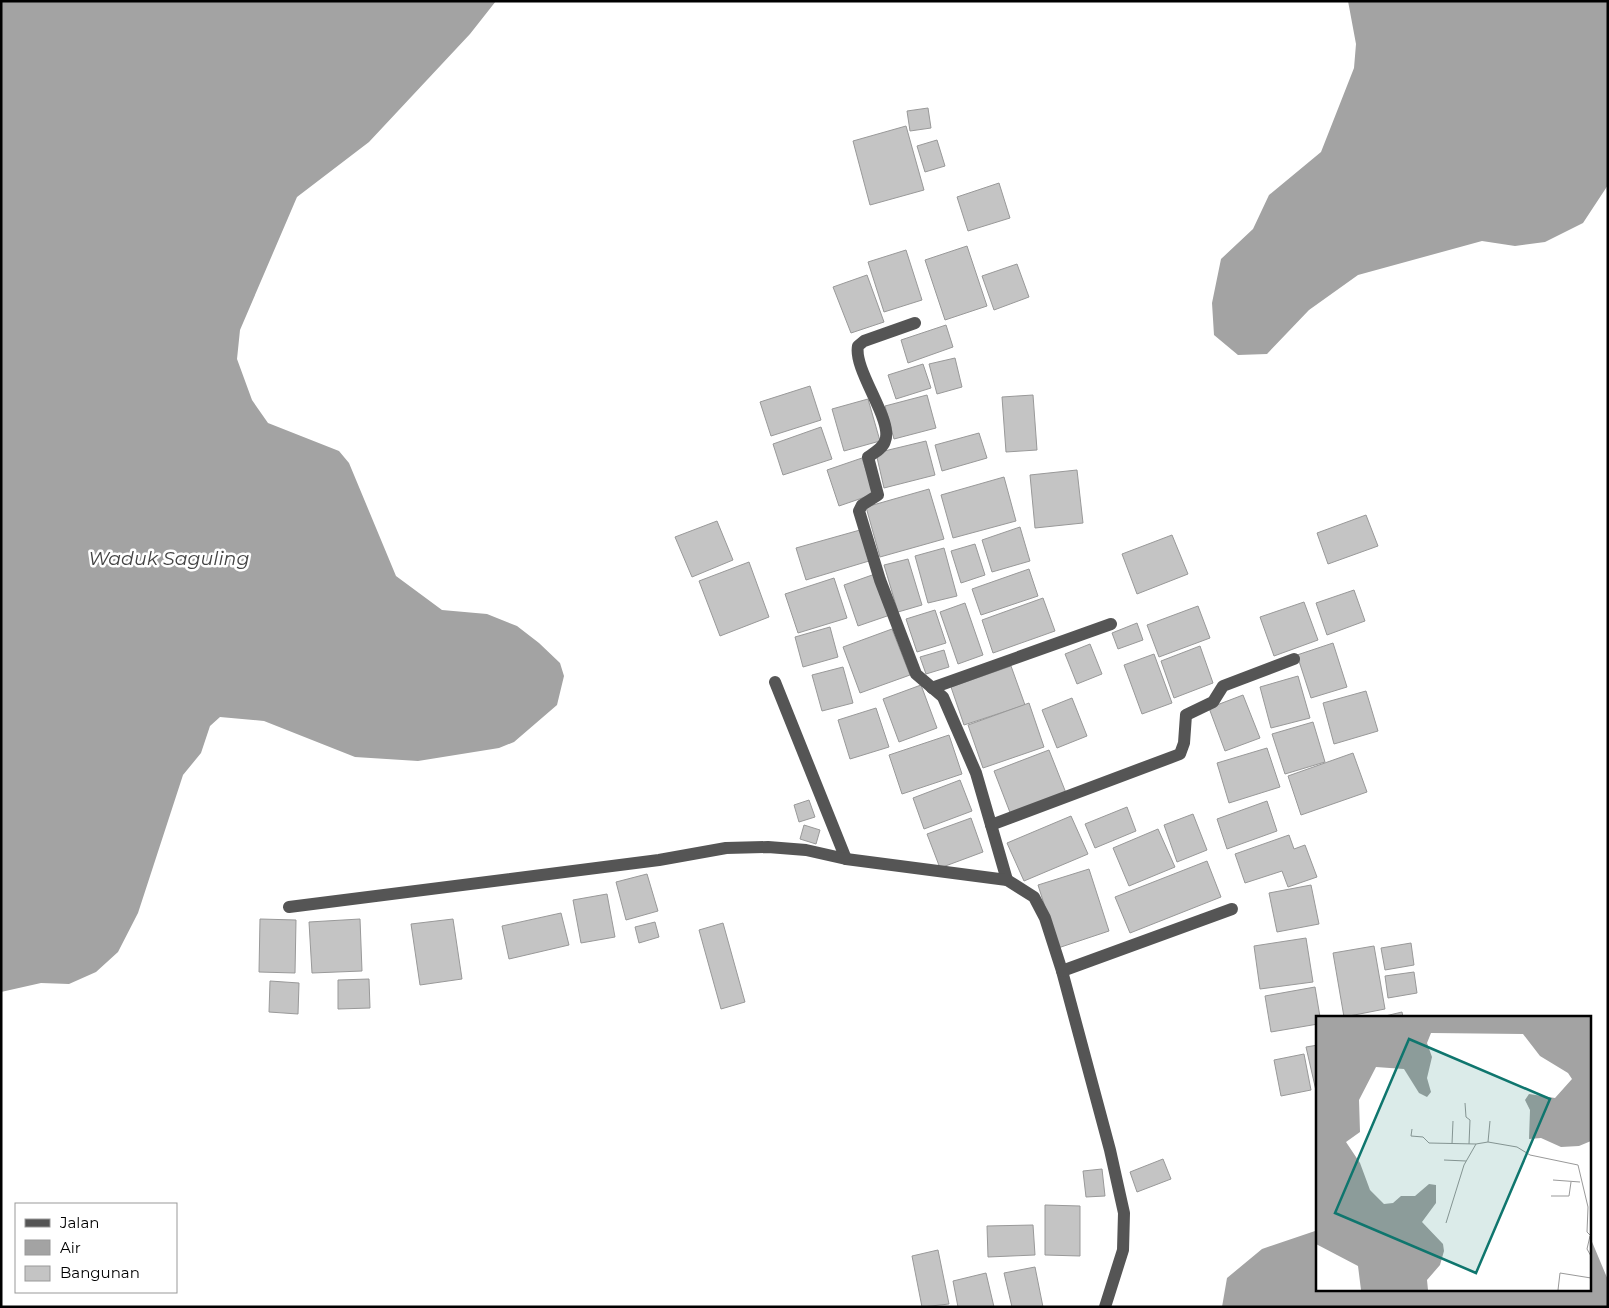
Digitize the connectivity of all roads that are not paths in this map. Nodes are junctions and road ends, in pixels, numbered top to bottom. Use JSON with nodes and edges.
{"nodes":[{"id":1,"x":915,"y":323,"type":"dead end"},
{"id":2,"x":1111,"y":624,"type":"dead end"},
{"id":3,"x":1294,"y":659,"type":"dead end"},
{"id":4,"x":775,"y":682,"type":"dead end"},
{"id":5,"x":932,"y":688,"type":"junction"},
{"id":6,"x":991,"y":825,"type":"junction"},
{"id":7,"x":846,"y":859,"type":"junction"},
{"id":8,"x":1007,"y":880,"type":"junction"},
{"id":9,"x":289,"y":907,"type":"dead end"},
{"id":10,"x":1232,"y":909,"type":"dead end"},
{"id":11,"x":1062,"y":971,"type":"junction"},
{"id":12,"x":1105,"y":1307,"type":"edge"}],
"edges":[{"from":1,"to":5,"type":"street"},
{"from":2,"to":5,"type":"street"},
{"from":3,"to":6,"type":"street"},
{"from":4,"to":7,"type":"street"},
{"from":5,"to":6,"type":"street"},
{"from":6,"to":8,"type":"street"},
{"from":7,"to":8,"type":"street"},
{"from":7,"to":9,"type":"street"},
{"from":8,"to":11,"type":"street"},
{"from":10,"to":11,"type":"street"},
{"from":11,"to":12,"type":"street"}]}
